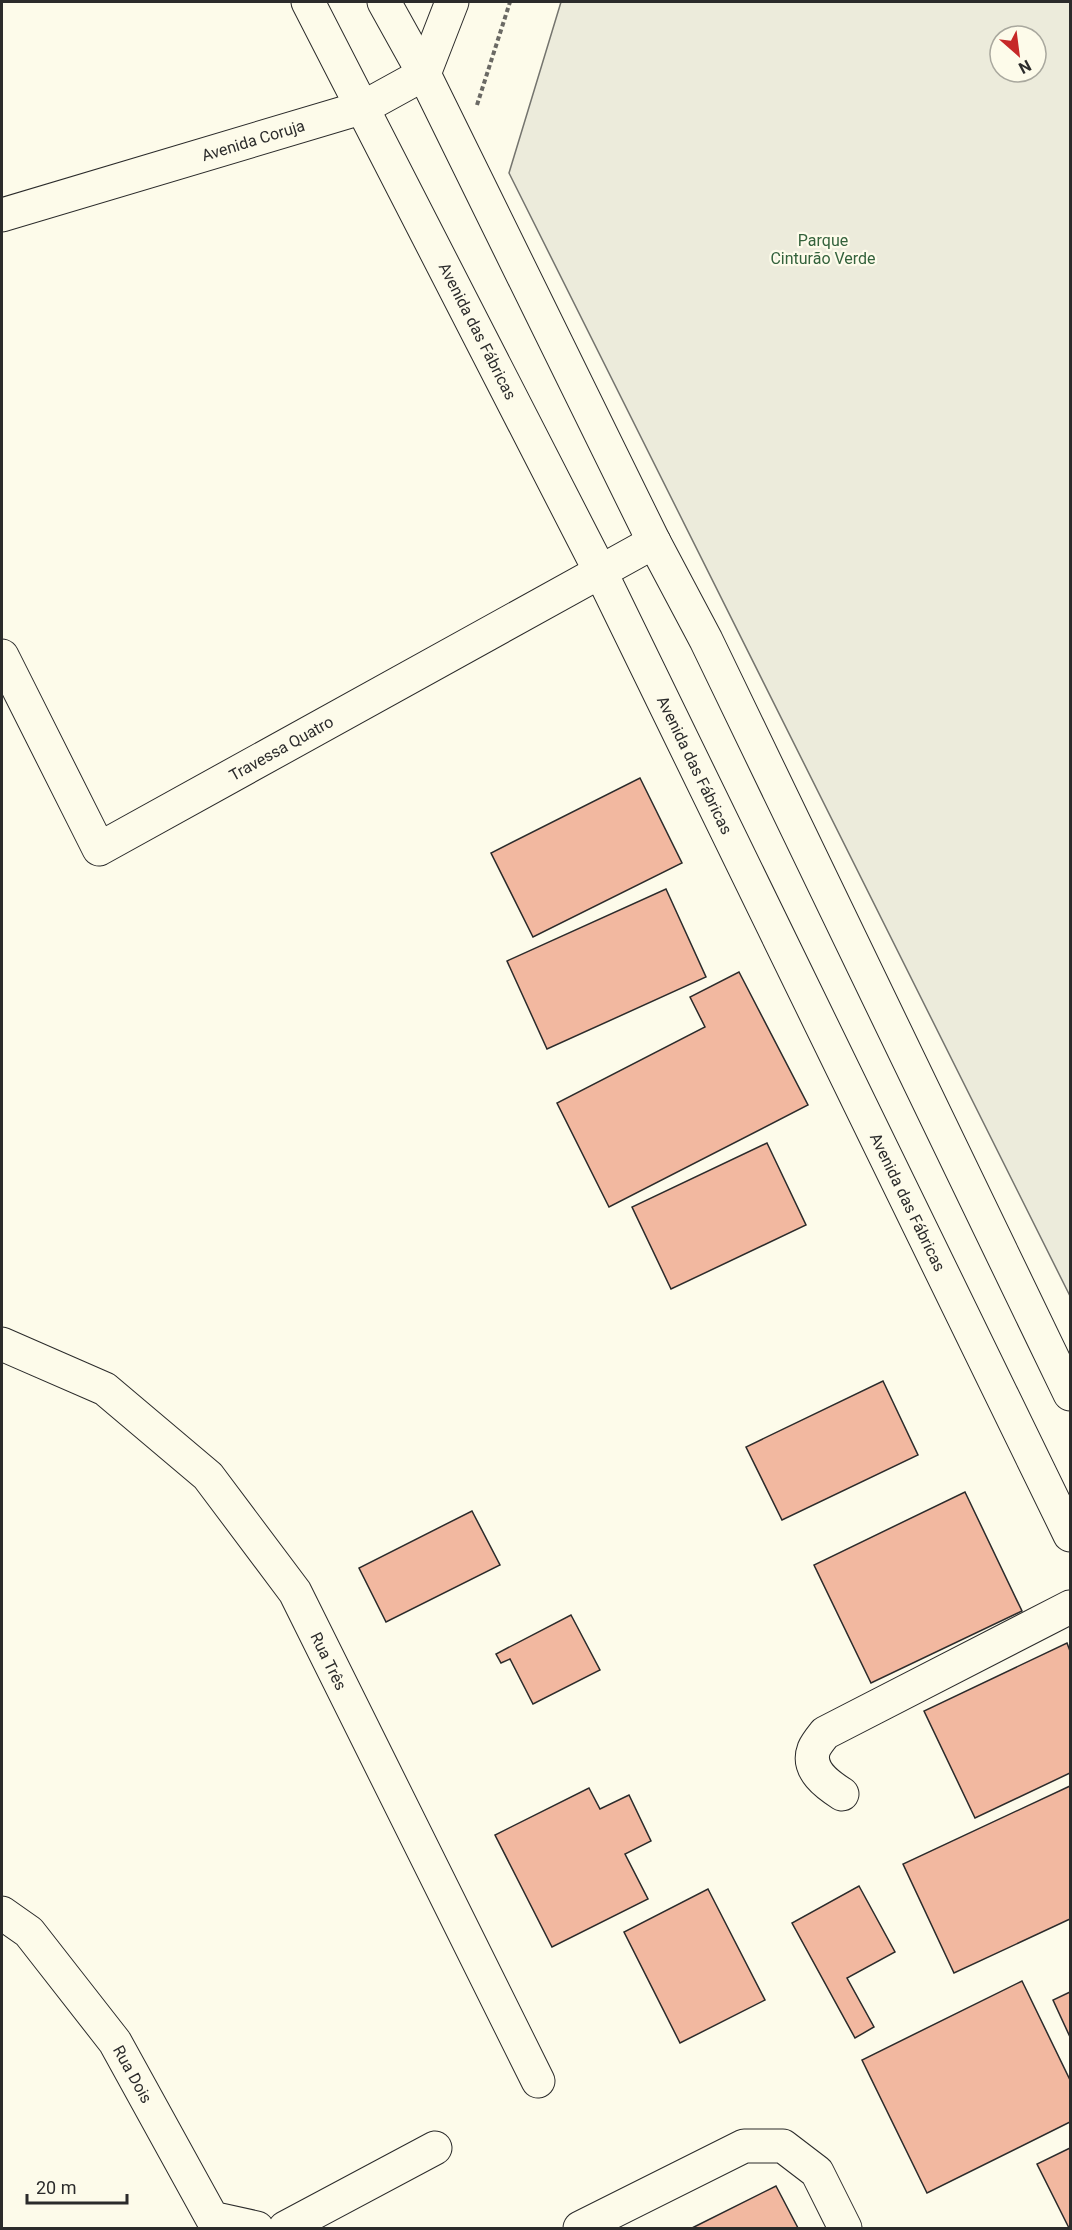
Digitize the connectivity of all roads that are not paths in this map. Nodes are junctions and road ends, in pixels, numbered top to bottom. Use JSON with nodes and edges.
{"nodes":[{"id":1,"x":308,"y":2,"type":"edge"},
{"id":2,"x":384,"y":2,"type":"edge"},
{"id":3,"x":452,"y":2,"type":"edge"},
{"id":4,"x":424,"y":74,"type":"junction"},
{"id":5,"x":364,"y":107,"type":"junction"},
{"id":6,"x":2,"y":215,"type":"edge"},
{"id":7,"x":654,"y":542,"type":"junction"},
{"id":8,"x":600,"y":571,"type":"junction"},
{"id":9,"x":2,"y":656,"type":"edge"},
{"id":10,"x":2,"y":1344,"type":"edge"},
{"id":11,"x":1071,"y":1394,"type":"edge"},
{"id":12,"x":1071,"y":1535,"type":"edge"},
{"id":13,"x":1071,"y":1607,"type":"edge"},
{"id":14,"x":842,"y":1794,"type":"dead end"},
{"id":15,"x":2,"y":1913,"type":"edge"},
{"id":16,"x":538,"y":2081,"type":"dead end"},
{"id":17,"x":435,"y":2148,"type":"dead end"},
{"id":18,"x":257,"y":2229,"type":"edge"},
{"id":19,"x":285,"y":2229,"type":"edge"},
{"id":20,"x":580,"y":2229,"type":"edge"},
{"id":21,"x":845,"y":2229,"type":"edge"}],
"edges":[{"from":1,"to":5,"type":"street","name":"Avenida das Fábricas"},
{"from":2,"to":4,"type":"street"},
{"from":3,"to":4,"type":"street"},
{"from":4,"to":5,"type":"street","name":"Avenida Coruja"},
{"from":4,"to":7,"type":"street"},
{"from":5,"to":6,"type":"street","name":"Avenida Coruja"},
{"from":5,"to":8,"type":"street","name":"Avenida das Fábricas"},
{"from":7,"to":8,"type":"street","name":"Travessa Quatro"},
{"from":7,"to":11,"type":"street"},
{"from":8,"to":9,"type":"street","name":"Travessa Quatro"},
{"from":8,"to":12,"type":"street","name":"Avenida das Fábricas"},
{"from":10,"to":16,"type":"street","name":"Rua Três"},
{"from":13,"to":14,"type":"street"},
{"from":15,"to":18,"type":"street","name":"Rua Dois"},
{"from":17,"to":19,"type":"street"},
{"from":20,"to":21,"type":"street"}]}
